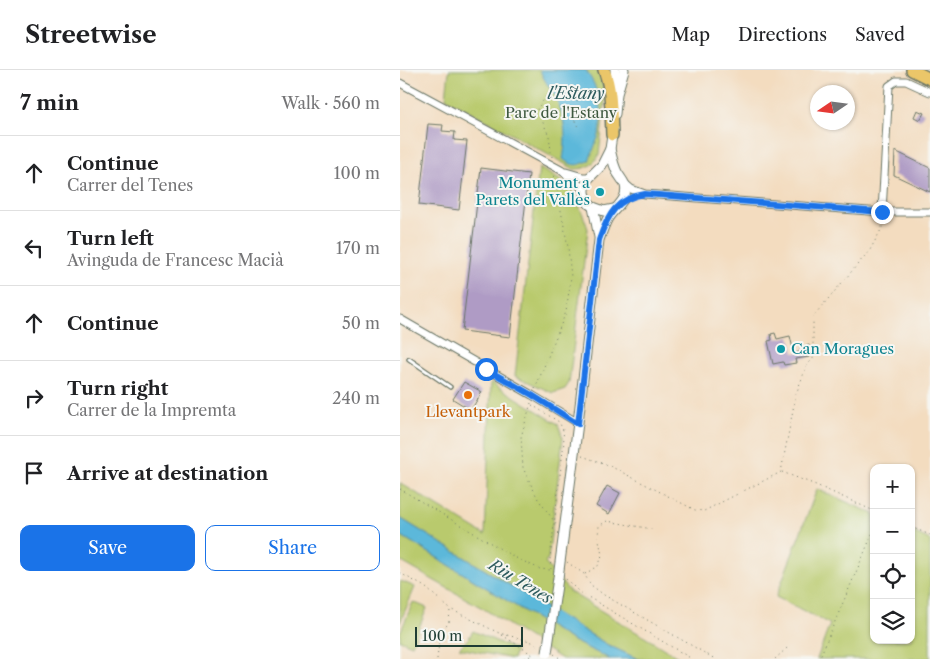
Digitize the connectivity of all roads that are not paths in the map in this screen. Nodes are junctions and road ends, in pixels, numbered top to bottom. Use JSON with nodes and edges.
{"nodes":[{"id":1,"x":604,"y":70,"type":"edge"},
{"id":2,"x":615,"y":70,"type":"edge"},
{"id":3,"x":624,"y":70,"type":"edge"},
{"id":4,"x":912,"y":70,"type":"edge"},
{"id":5,"x":930,"y":79,"type":"edge"},
{"id":6,"x":400,"y":82,"type":"edge"},
{"id":7,"x":930,"y":92,"type":"edge"},
{"id":8,"x":618,"y":94,"type":"junction"},
{"id":9,"x":612,"y":135,"type":"junction"},
{"id":10,"x":610,"y":149,"type":"junction"},
{"id":11,"x":561,"y":170,"type":"junction"},
{"id":12,"x":593,"y":174,"type":"junction"},
{"id":13,"x":621,"y":178,"type":"junction"},
{"id":14,"x":585,"y":194,"type":"junction"},
{"id":15,"x":645,"y":194,"type":"junction"},
{"id":16,"x":622,"y":202,"type":"junction"},
{"id":17,"x":594,"y":207,"type":"junction"},
{"id":18,"x":614,"y":209,"type":"junction"},
{"id":19,"x":882,"y":212,"type":"junction"},
{"id":20,"x":930,"y":212,"type":"edge"},
{"id":21,"x":599,"y":240,"type":"junction"},
{"id":22,"x":400,"y":319,"type":"edge"},
{"id":23,"x":409,"y":359,"type":"dead end"},
{"id":24,"x":450,"y":387,"type":"dead end"},
{"id":25,"x":578,"y":424,"type":"junction"},
{"id":26,"x":546,"y":656,"type":"edge"}],
"edges":[{"from":1,"to":9,"type":"highway"},
{"from":2,"to":8,"type":"street"},
{"from":3,"to":8,"type":"street"},
{"from":4,"to":5,"type":"highway"},
{"from":6,"to":11,"type":"street"},
{"from":7,"to":19,"type":"street"},
{"from":8,"to":9,"type":"street"},
{"from":9,"to":10,"type":"street"},
{"from":10,"to":12,"type":"street"},
{"from":10,"to":13,"type":"street"},
{"from":11,"to":12,"type":"street"},
{"from":11,"to":14,"type":"street"},
{"from":12,"to":13,"type":"street"},
{"from":12,"to":14,"type":"street"},
{"from":13,"to":15,"type":"street"},
{"from":13,"to":16,"type":"street"},
{"from":14,"to":17,"type":"street"},
{"from":15,"to":16,"type":"street"},
{"from":15,"to":19,"type":"street"},
{"from":16,"to":18,"type":"street"},
{"from":17,"to":18,"type":"street"},
{"from":17,"to":21,"type":"street"},
{"from":18,"to":21,"type":"street"},
{"from":19,"to":20,"type":"street"},
{"from":21,"to":25,"type":"street"},
{"from":22,"to":25,"type":"street"},
{"from":23,"to":24,"type":"lane"},
{"from":25,"to":26,"type":"street","bridge":true}]}
